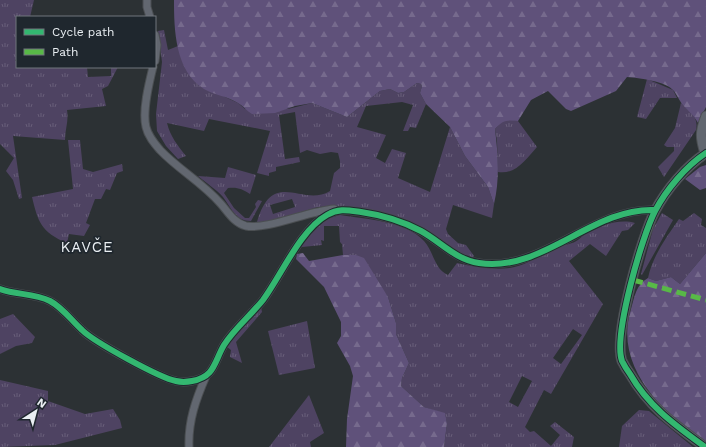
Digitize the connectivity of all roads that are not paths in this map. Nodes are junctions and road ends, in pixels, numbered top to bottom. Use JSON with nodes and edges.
{"nodes":[{"id":1,"x":147,"y":0,"type":"edge"},
{"id":2,"x":150,"y":16,"type":"edge"},
{"id":3,"x":156,"y":40,"type":"edge"},
{"id":4,"x":156,"y":59,"type":"edge"},
{"id":5,"x":152,"y":68,"type":"edge"},
{"id":6,"x":706,"y":116,"type":"edge"},
{"id":7,"x":706,"y":153,"type":"edge"},
{"id":8,"x":339,"y":209,"type":"junction"},
{"id":9,"x":655,"y":210,"type":"junction"},
{"id":10,"x":0,"y":289,"type":"edge"},
{"id":11,"x":206,"y":376,"type":"junction"},
{"id":12,"x":188,"y":447,"type":"edge"},
{"id":13,"x":704,"y":447,"type":"edge"}],
"edges":[{"from":1,"to":2,"type":"street"},
{"from":3,"to":4,"type":"street"},
{"from":5,"to":8,"type":"street"},
{"from":6,"to":7,"type":"street"},
{"from":7,"to":9,"type":"street"},
{"from":8,"to":9,"type":"street"},
{"from":8,"to":11,"type":"street"},
{"from":9,"to":13,"type":"street"},
{"from":10,"to":11,"type":"street"},
{"from":11,"to":12,"type":"street"}]}
